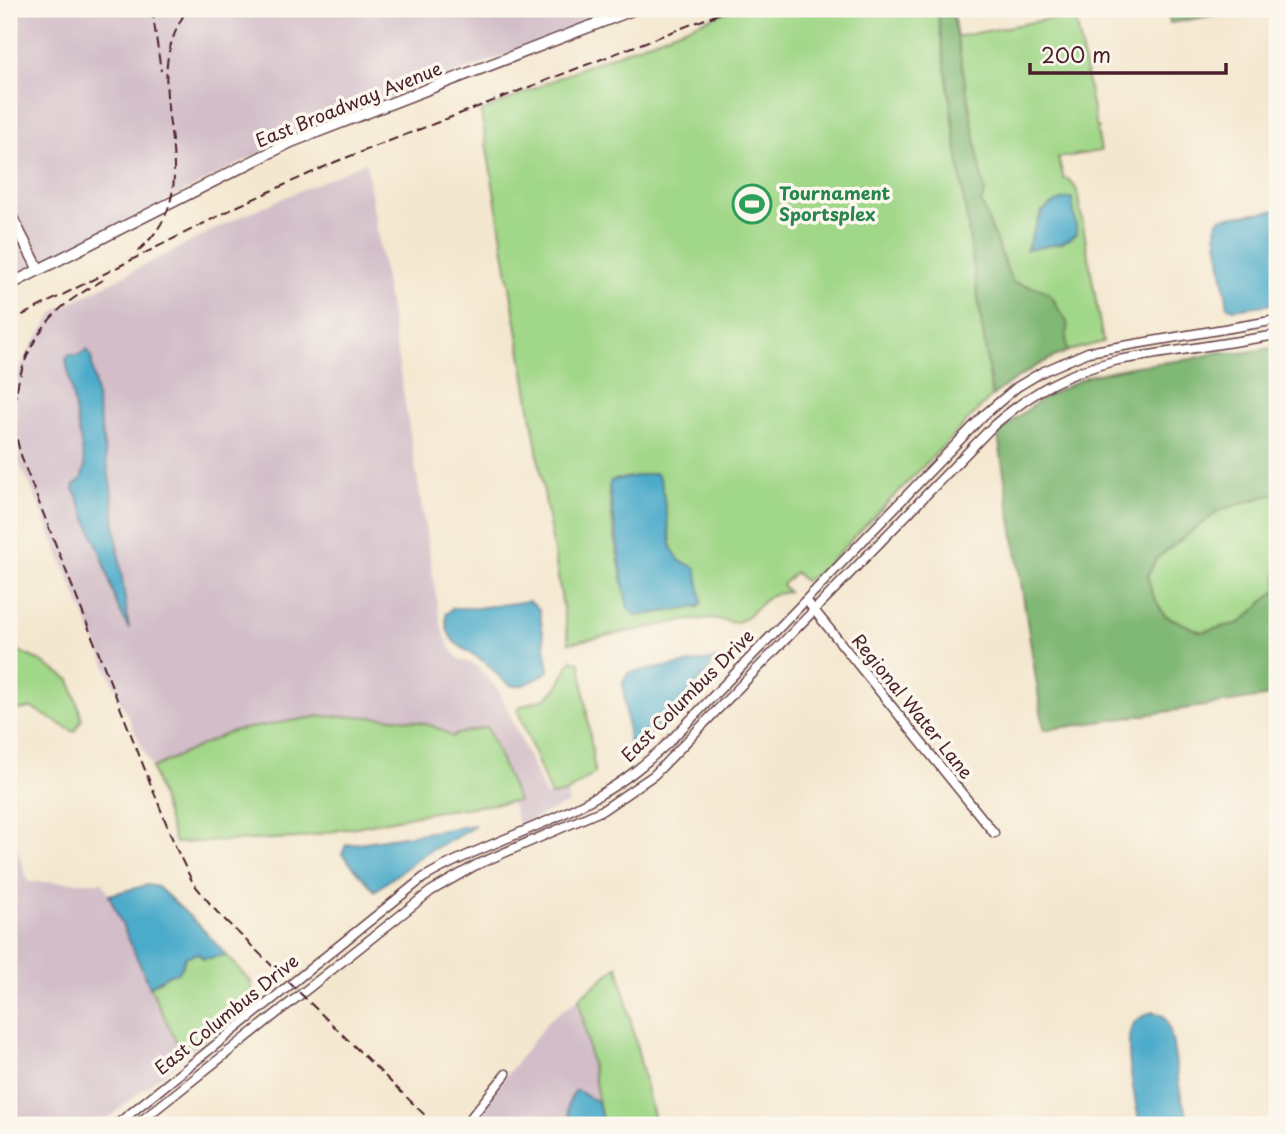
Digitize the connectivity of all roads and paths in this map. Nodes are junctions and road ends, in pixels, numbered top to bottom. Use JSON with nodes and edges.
{"nodes":[{"id":1,"x":635,"y":9,"type":"edge"},
{"id":2,"x":9,"y":212,"type":"edge"},
{"id":3,"x":39,"y":270,"type":"junction"},
{"id":4,"x":9,"y":285,"type":"edge"},
{"id":5,"x":1277,"y":320,"type":"edge"},
{"id":6,"x":1277,"y":335,"type":"edge"},
{"id":7,"x":806,"y":600,"type":"junction"},
{"id":8,"x":814,"y":611,"type":"junction"},
{"id":9,"x":546,"y":820,"type":"junction"},
{"id":10,"x":552,"y":833,"type":"junction"},
{"id":11,"x":994,"y":833,"type":"dead end"},
{"id":12,"x":506,"y":1074,"type":"dead end"},
{"id":13,"x":174,"y":1077,"type":"junction"},
{"id":14,"x":184,"y":1088,"type":"junction"},
{"id":15,"x":116,"y":1125,"type":"edge"},
{"id":16,"x":136,"y":1125,"type":"edge"},
{"id":17,"x":464,"y":1125,"type":"edge"}],
"edges":[{"from":1,"to":3,"type":"main road","name":"East Broadway Avenue"},
{"from":2,"to":3,"type":"main road"},
{"from":3,"to":4,"type":"main road","name":"East Broadway Avenue"},
{"from":5,"to":7,"type":"street","name":"East Columbus Drive"},
{"from":6,"to":8,"type":"street","name":"East Columbus Drive"},
{"from":7,"to":8,"type":"street","name":"Regional Water Lane"},
{"from":7,"to":9,"type":"street","name":"East Columbus Drive"},
{"from":8,"to":10,"type":"street","name":"East Columbus Drive"},
{"from":8,"to":11,"type":"street","name":"Regional Water Lane"},
{"from":9,"to":10,"type":"street"},
{"from":9,"to":13,"type":"street","name":"East Columbus Drive"},
{"from":10,"to":14,"type":"street","name":"East Columbus Drive"},
{"from":12,"to":17,"type":"street"},
{"from":13,"to":14,"type":"street"},
{"from":13,"to":15,"type":"street","name":"East Columbus Drive"},
{"from":14,"to":16,"type":"street","name":"East Columbus Drive"}]}
